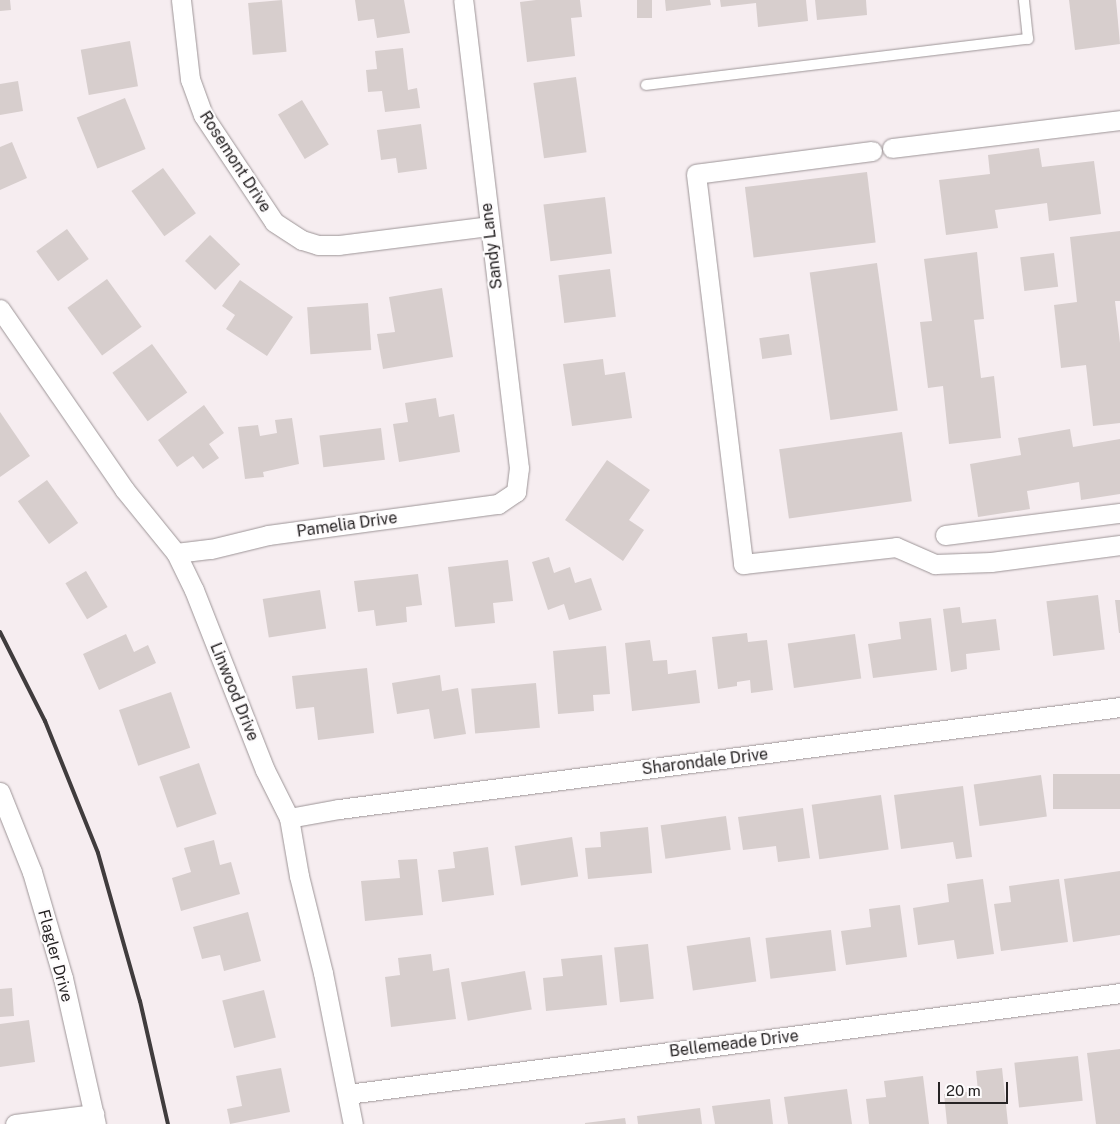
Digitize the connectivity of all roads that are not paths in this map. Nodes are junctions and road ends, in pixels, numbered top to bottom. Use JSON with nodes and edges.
{"nodes":[{"id":1,"x":181,"y":0,"type":"edge"},
{"id":2,"x":463,"y":0,"type":"edge"},
{"id":3,"x":1024,"y":0,"type":"edge"},
{"id":4,"x":646,"y":85,"type":"dead end"},
{"id":5,"x":1120,"y":120,"type":"edge"},
{"id":6,"x":892,"y":148,"type":"dead end"},
{"id":7,"x":872,"y":151,"type":"dead end"},
{"id":8,"x":489,"y":226,"type":"junction"},
{"id":9,"x":0,"y":309,"type":"edge"},
{"id":10,"x":516,"y":492,"type":"joint"},
{"id":11,"x":1120,"y":512,"type":"edge"},
{"id":12,"x":945,"y":535,"type":"dead end"},
{"id":13,"x":1120,"y":544,"type":"edge"},
{"id":14,"x":176,"y":553,"type":"junction"},
{"id":15,"x":1120,"y":708,"type":"edge"},
{"id":16,"x":0,"y":792,"type":"edge"},
{"id":17,"x":290,"y":818,"type":"junction"},
{"id":18,"x":1120,"y":993,"type":"edge"},
{"id":19,"x":348,"y":1094,"type":"junction"},
{"id":20,"x":95,"y":1119,"type":"edge"},
{"id":21,"x":15,"y":1124,"type":"edge"},
{"id":22,"x":353,"y":1124,"type":"edge"}],
"edges":[{"from":1,"to":8,"type":"street","name":"Rosemont Drive"},
{"from":2,"to":8,"type":"street","name":"Sandy Lane"},
{"from":3,"to":4,"type":"lane"},
{"from":5,"to":6,"type":"street"},
{"from":7,"to":13,"type":"street"},
{"from":8,"to":10,"type":"street","name":"Sandy Lane"},
{"from":9,"to":14,"type":"street","name":"Linwood Drive"},
{"from":10,"to":14,"type":"street","name":"Pamelia Drive"},
{"from":11,"to":12,"type":"street"},
{"from":14,"to":17,"type":"street","name":"Linwood Drive"},
{"from":15,"to":17,"type":"street","name":"Sharondale Drive"},
{"from":16,"to":20,"type":"street","name":"Flagler Drive"},
{"from":17,"to":19,"type":"street","name":"Linwood Drive"},
{"from":18,"to":19,"type":"street","name":"Bellemeade Drive"},
{"from":19,"to":22,"type":"street","name":"Linwood Drive"},
{"from":20,"to":21,"type":"street"}]}
